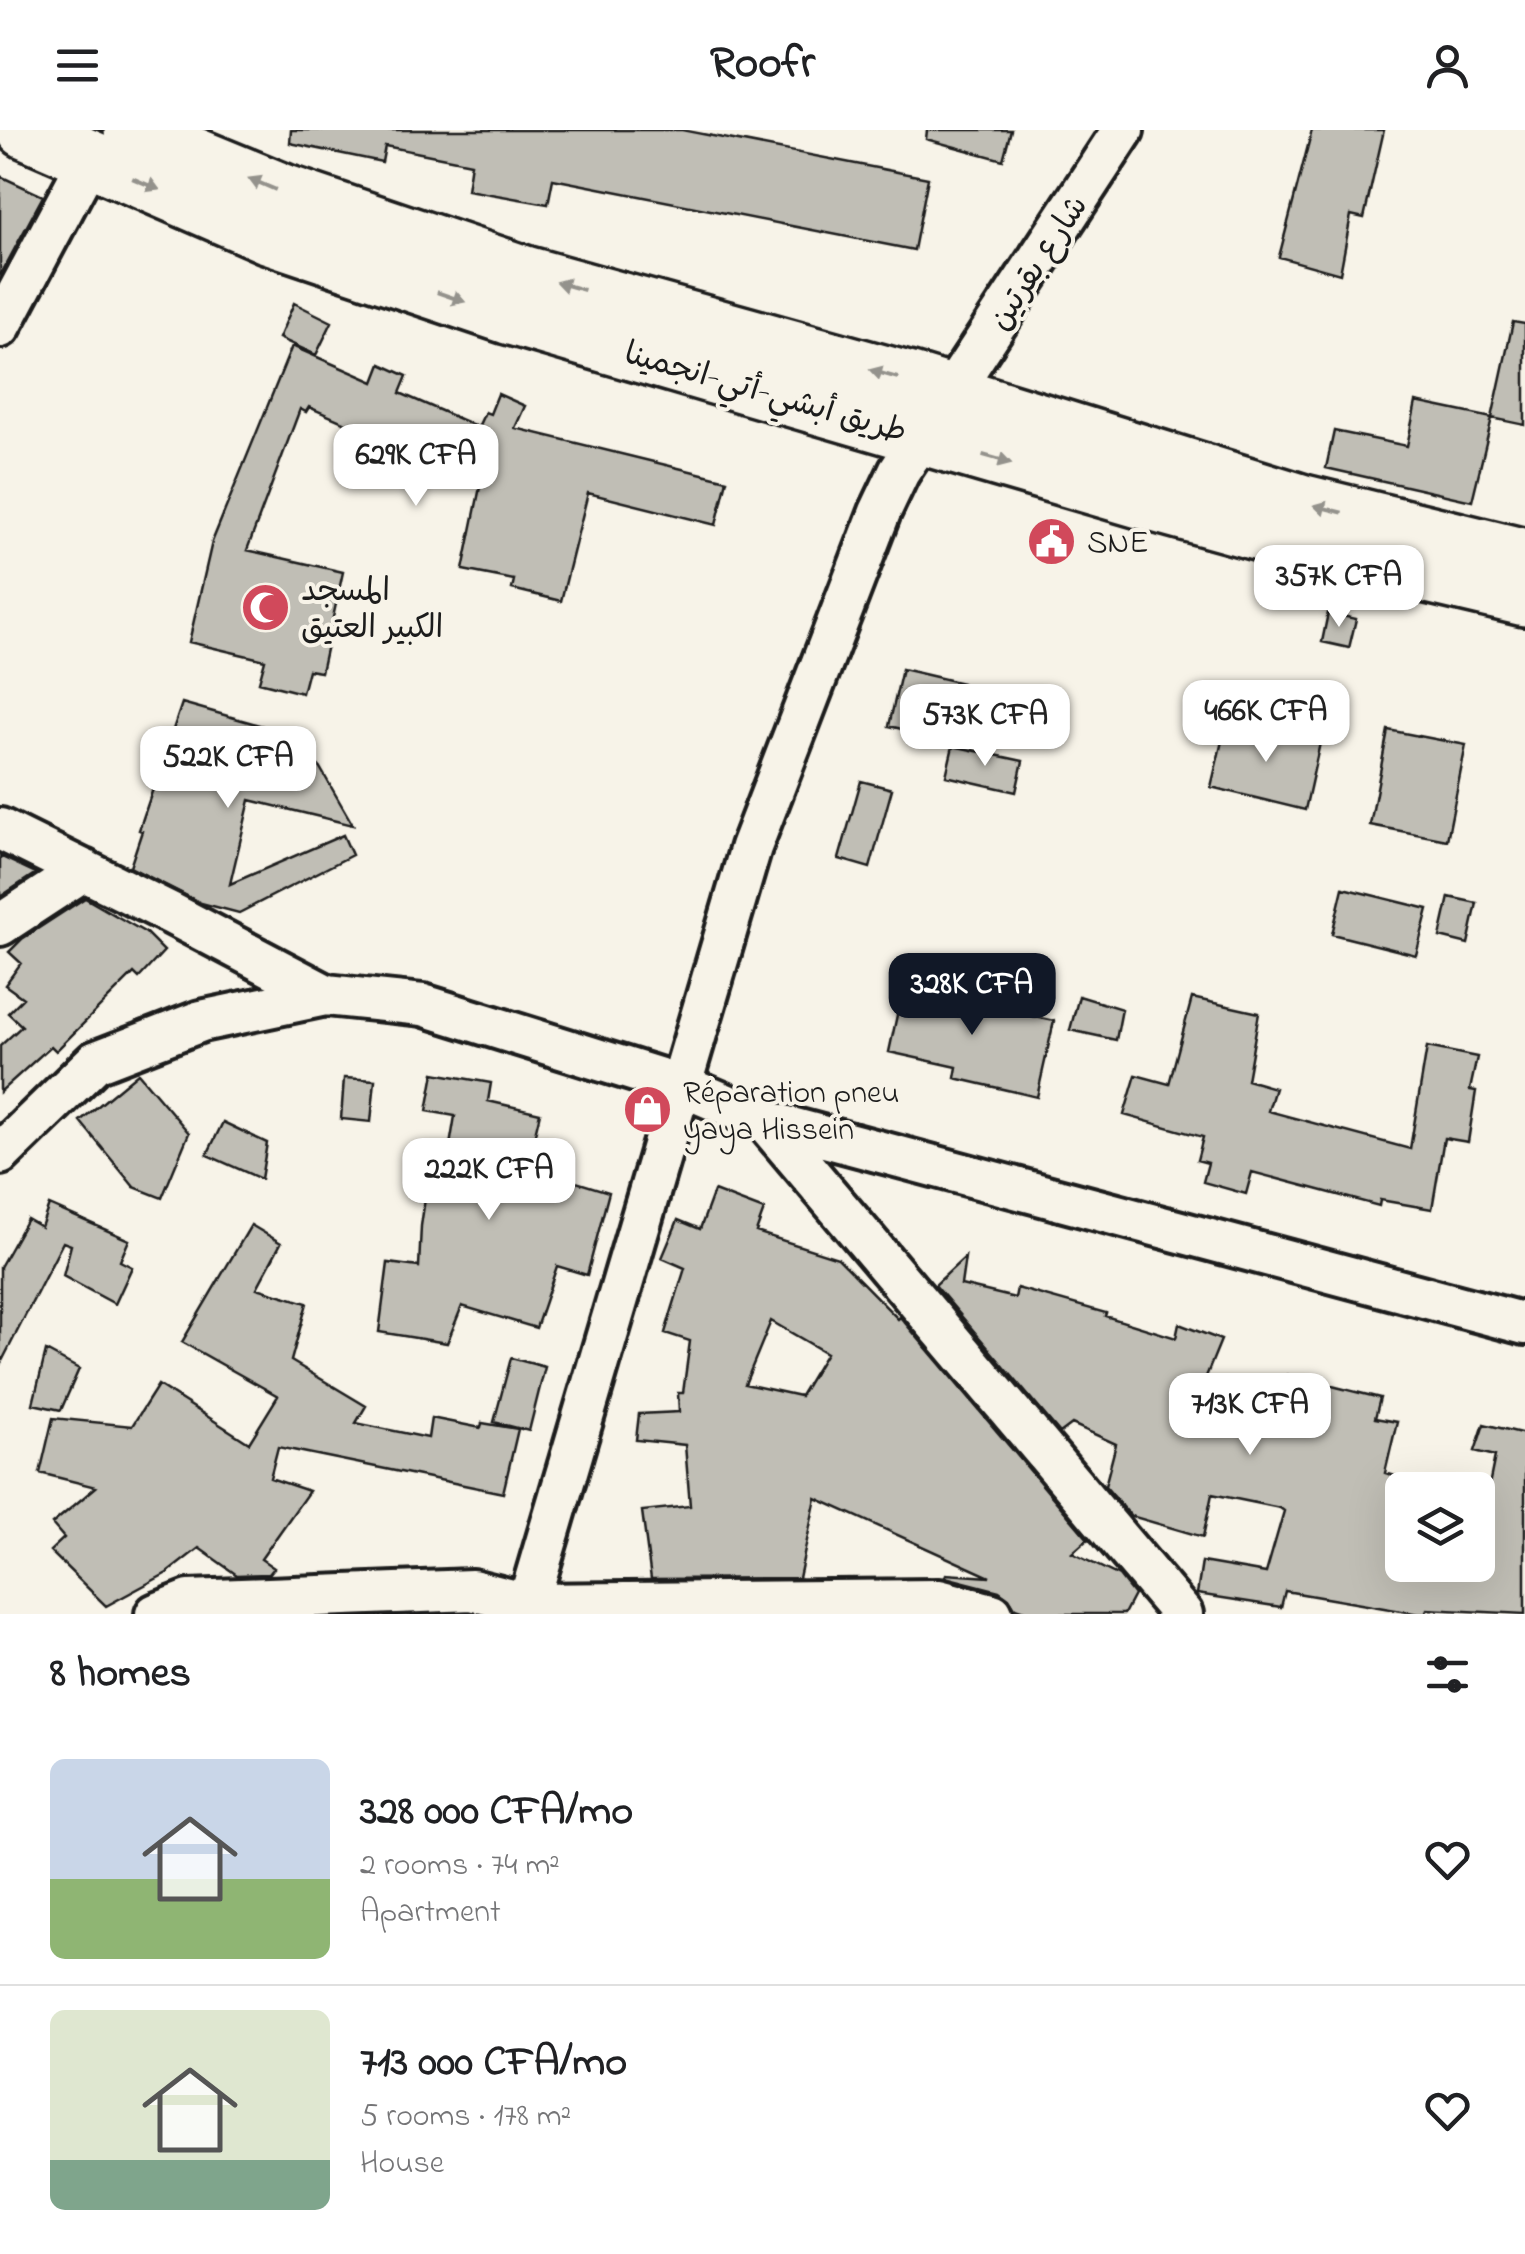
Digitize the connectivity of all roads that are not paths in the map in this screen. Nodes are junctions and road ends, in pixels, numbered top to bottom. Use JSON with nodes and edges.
{"nodes":[{"id":1,"x":25,"y":130,"type":"edge"},
{"id":2,"x":1123,"y":130,"type":"edge"},
{"id":3,"x":111,"y":145,"type":"edge"},
{"id":4,"x":0,"y":327,"type":"edge"},
{"id":5,"x":936,"y":416,"type":"junction"},
{"id":6,"x":1525,"y":557,"type":"edge"},
{"id":7,"x":1525,"y":598,"type":"edge"},
{"id":8,"x":0,"y":829,"type":"edge"},
{"id":9,"x":84,"y":870,"type":"junction"},
{"id":10,"x":0,"y":926,"type":"edge"},
{"id":11,"x":326,"y":995,"type":"junction"},
{"id":12,"x":680,"y":1085,"type":"junction"},
{"id":13,"x":765,"y":1121,"type":"junction"},
{"id":14,"x":0,"y":1154,"type":"edge"},
{"id":15,"x":1525,"y":1324,"type":"edge"},
{"id":16,"x":527,"y":1609,"type":"edge"},
{"id":17,"x":176,"y":1610,"type":"edge"},
{"id":18,"x":992,"y":1614,"type":"edge"},
{"id":19,"x":1182,"y":1614,"type":"edge"}],
"edges":[{"from":1,"to":3,"type":"highway"},
{"from":2,"to":5,"type":"street","name":"شارع بقرتين"},
{"from":3,"to":4,"type":"street"},
{"from":3,"to":5,"type":"highway"},
{"from":6,"to":5,"type":"highway","one_way":true},
{"from":5,"to":7,"type":"highway","name":"طريق أبشي-أتي-انجمينا","one_way":true},
{"from":5,"to":12,"type":"street","name":"شارع بقرتين"},
{"from":8,"to":9,"type":"street"},
{"from":9,"to":10,"type":"street"},
{"from":9,"to":11,"type":"street"},
{"from":11,"to":12,"type":"street"},
{"from":11,"to":14,"type":"street"},
{"from":12,"to":13,"type":"street"},
{"from":12,"to":16,"type":"street","name":"شارع بقرتين"},
{"from":13,"to":15,"type":"street"},
{"from":13,"to":19,"type":"street"},
{"from":16,"to":17,"type":"street"},
{"from":16,"to":18,"type":"street"}]}
